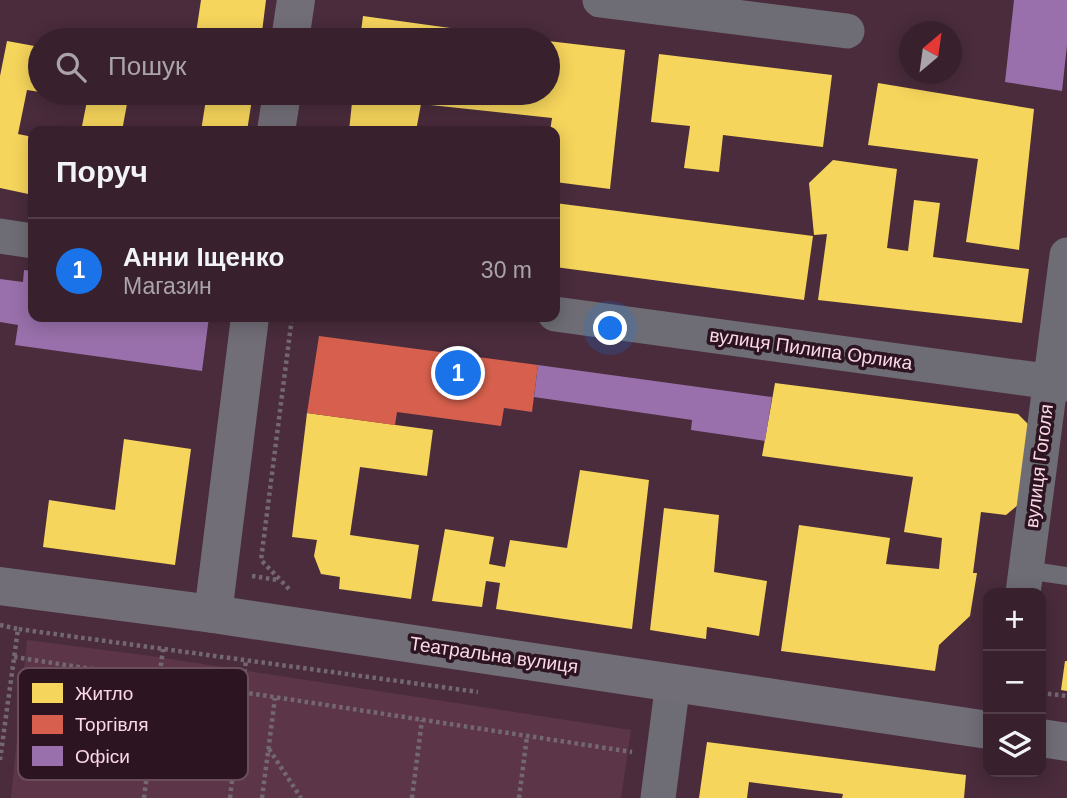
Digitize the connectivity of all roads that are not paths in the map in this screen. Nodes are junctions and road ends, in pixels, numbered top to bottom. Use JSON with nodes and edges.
{"nodes":[{"id":1,"x":296,"y":0,"type":"edge"},
{"id":2,"x":600,"y":0,"type":"edge"},
{"id":3,"x":292,"y":28,"type":"edge"},
{"id":4,"x":847,"y":32,"type":"dead end"},
{"id":5,"x":280,"y":105,"type":"edge"},
{"id":6,"x":277,"y":126,"type":"edge"},
{"id":7,"x":0,"y":236,"type":"edge"},
{"id":8,"x":28,"y":240,"type":"edge"},
{"id":9,"x":1067,"y":255,"type":"edge"},
{"id":10,"x":560,"y":315,"type":"edge"},
{"id":11,"x":249,"y":322,"type":"edge"},
{"id":12,"x":1058,"y":383,"type":"edge"},
{"id":13,"x":1067,"y":576,"type":"edge"},
{"id":14,"x":1024,"y":581,"type":"edge"},
{"id":15,"x":0,"y":586,"type":"edge"},
{"id":16,"x":213,"y":614,"type":"junction"},
{"id":17,"x":673,"y":682,"type":"junction"},
{"id":18,"x":983,"y":729,"type":"edge"},
{"id":19,"x":1046,"y":739,"type":"edge"},
{"id":20,"x":1067,"y":742,"type":"edge"},
{"id":21,"x":658,"y":798,"type":"edge"}],
"edges":[{"from":1,"to":3,"type":"street"},
{"from":2,"to":4,"type":"street"},
{"from":5,"to":6,"type":"street"},
{"from":7,"to":8,"type":"street"},
{"from":9,"to":12,"type":"street","name":"вулиця Гоголя"},
{"from":10,"to":12,"type":"street","name":"вулиця Пилипа Орлика"},
{"from":11,"to":16,"type":"street"},
{"from":12,"to":14,"type":"street","name":"вулиця Гоголя"},
{"from":13,"to":14,"type":"lane"},
{"from":15,"to":16,"type":"street","name":"Театральна вулиця"},
{"from":16,"to":17,"type":"street","name":"Театральна вулиця"},
{"from":17,"to":18,"type":"street","name":"Театральна вулиця"},
{"from":17,"to":21,"type":"street"},
{"from":19,"to":20,"type":"street"}]}
